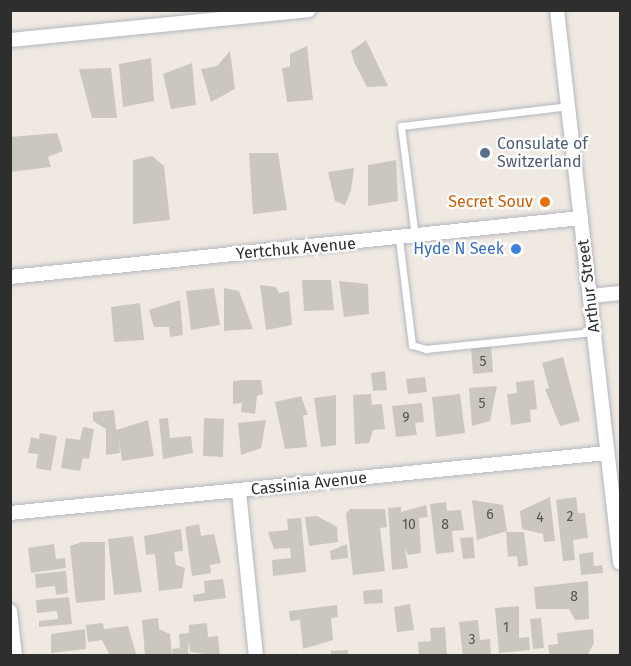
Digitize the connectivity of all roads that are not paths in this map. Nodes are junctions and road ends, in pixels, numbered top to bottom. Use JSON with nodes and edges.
{"nodes":[{"id":1,"x":308,"y":10,"type":"edge"},
{"id":2,"x":557,"y":10,"type":"edge"},
{"id":3,"x":10,"y":40,"type":"edge"},
{"id":4,"x":568,"y":106,"type":"junction"},
{"id":5,"x":581,"y":218,"type":"junction"},
{"id":6,"x":415,"y":237,"type":"junction"},
{"id":7,"x":399,"y":240,"type":"junction"},
{"id":8,"x":10,"y":277,"type":"edge"},
{"id":9,"x":621,"y":293,"type":"edge"},
{"id":10,"x":591,"y":296,"type":"junction"},
{"id":11,"x":594,"y":332,"type":"junction"},
{"id":12,"x":607,"y":453,"type":"junction"},
{"id":13,"x":238,"y":492,"type":"junction"},
{"id":14,"x":10,"y":513,"type":"edge"},
{"id":15,"x":621,"y":562,"type":"edge"},
{"id":16,"x":10,"y":611,"type":"edge"},
{"id":17,"x":15,"y":656,"type":"edge"},
{"id":18,"x":256,"y":656,"type":"edge"}],
"edges":[{"from":1,"to":3,"type":"street"},
{"from":2,"to":4,"type":"street","name":"Arthur Street"},
{"from":4,"to":5,"type":"street","name":"Arthur Street"},
{"from":4,"to":6,"type":"lane"},
{"from":5,"to":6,"type":"street","name":"Yertchuk Avenue"},
{"from":5,"to":10,"type":"street","name":"Arthur Street"},
{"from":6,"to":7,"type":"street","name":"Yertchuk Avenue"},
{"from":7,"to":8,"type":"street","name":"Yertchuk Avenue"},
{"from":7,"to":11,"type":"lane"},
{"from":9,"to":10,"type":"street"},
{"from":10,"to":11,"type":"street","name":"Arthur Street"},
{"from":11,"to":12,"type":"street","name":"Arthur Street"},
{"from":12,"to":13,"type":"street","name":"Cassinia Avenue"},
{"from":12,"to":15,"type":"street","name":"Arthur Street"},
{"from":13,"to":14,"type":"street","name":"Cassinia Avenue"},
{"from":13,"to":18,"type":"street"},
{"from":16,"to":17,"type":"street"}]}
